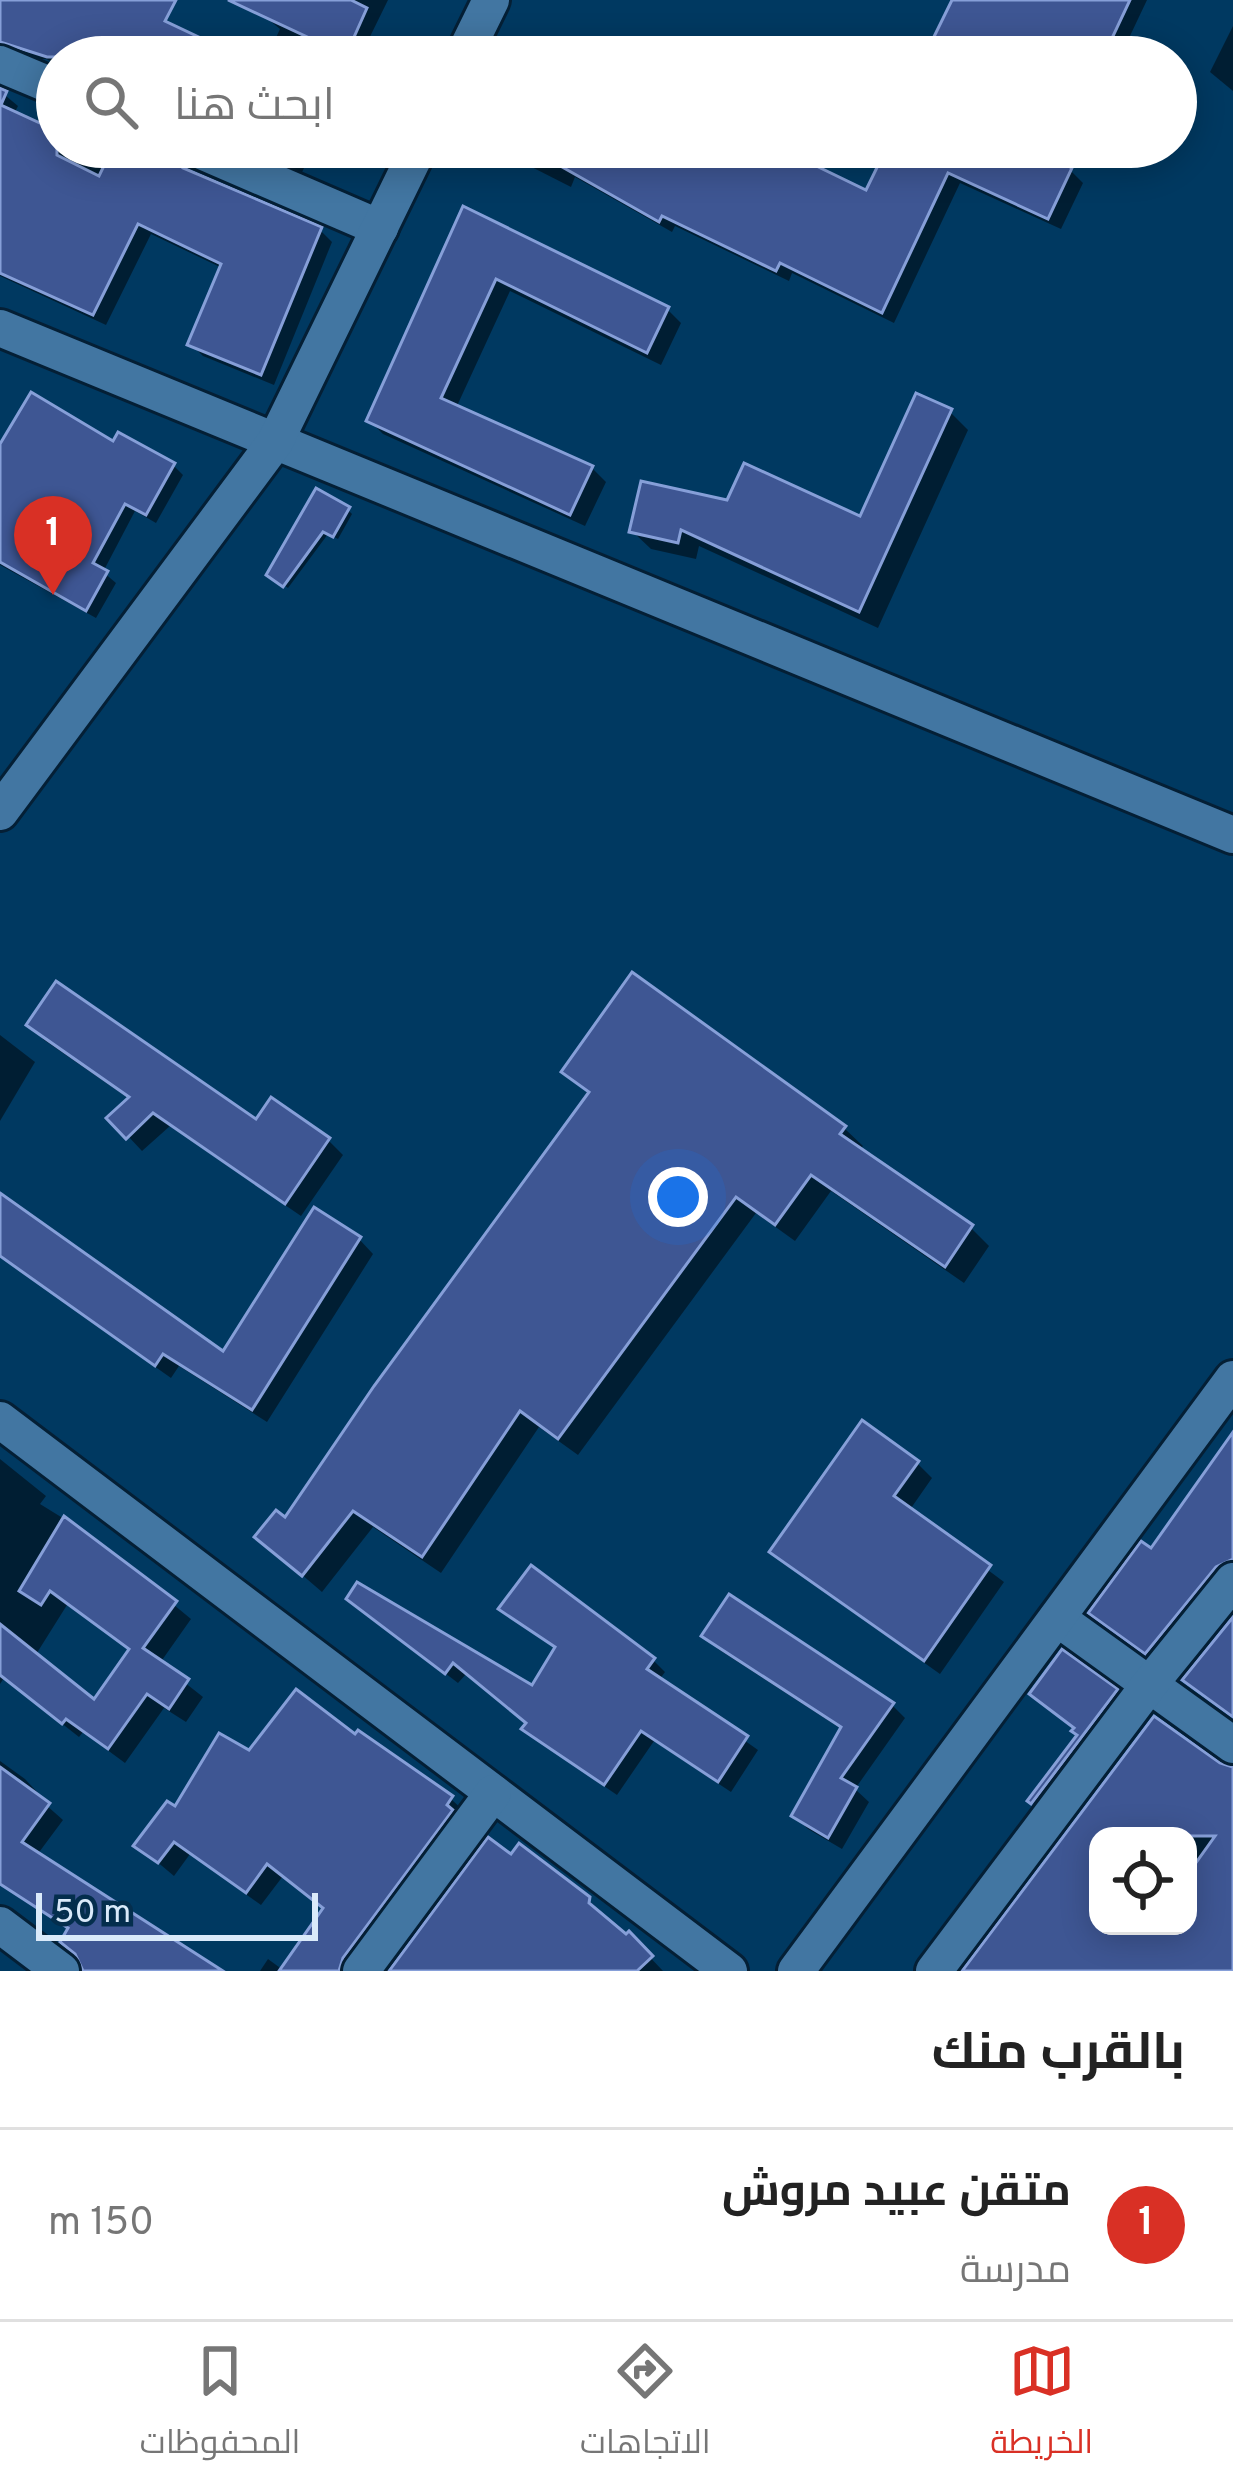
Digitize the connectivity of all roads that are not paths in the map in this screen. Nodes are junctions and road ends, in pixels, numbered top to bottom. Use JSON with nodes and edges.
{"nodes":[{"id":1,"x":491,"y":0,"type":"edge"},
{"id":2,"x":474,"y":36,"type":"edge"},
{"id":3,"x":0,"y":64,"type":"edge"},
{"id":4,"x":36,"y":79,"type":"edge"},
{"id":5,"x":241,"y":168,"type":"edge"},
{"id":6,"x":409,"y":168,"type":"edge"},
{"id":7,"x":380,"y":228,"type":"junction"},
{"id":8,"x":0,"y":328,"type":"edge"},
{"id":9,"x":275,"y":442,"type":"junction"},
{"id":10,"x":0,"y":812,"type":"edge"},
{"id":11,"x":1233,"y":836,"type":"edge"},
{"id":12,"x":1233,"y":1378,"type":"edge"},
{"id":13,"x":0,"y":1420,"type":"edge"},
{"id":14,"x":1233,"y":1581,"type":"edge"},
{"id":15,"x":1057,"y":1618,"type":"junction"},
{"id":16,"x":1149,"y":1685,"type":"junction"},
{"id":17,"x":1233,"y":1745,"type":"edge"},
{"id":18,"x":493,"y":1793,"type":"junction"},
{"id":19,"x":0,"y":1925,"type":"edge"},
{"id":20,"x":61,"y":1971,"type":"edge"},
{"id":21,"x":362,"y":1971,"type":"edge"},
{"id":22,"x":729,"y":1971,"type":"edge"},
{"id":23,"x":796,"y":1971,"type":"edge"},
{"id":24,"x":934,"y":1971,"type":"edge"}],
"edges":[{"from":1,"to":2,"type":"street"},
{"from":3,"to":4,"type":"street"},
{"from":5,"to":7,"type":"street"},
{"from":6,"to":7,"type":"street"},
{"from":7,"to":9,"type":"street"},
{"from":8,"to":9,"type":"street"},
{"from":9,"to":10,"type":"street"},
{"from":9,"to":11,"type":"street"},
{"from":12,"to":15,"type":"street"},
{"from":13,"to":18,"type":"street"},
{"from":14,"to":16,"type":"street"},
{"from":15,"to":16,"type":"street"},
{"from":15,"to":23,"type":"street"},
{"from":16,"to":17,"type":"street"},
{"from":16,"to":24,"type":"street"},
{"from":18,"to":21,"type":"street"},
{"from":18,"to":22,"type":"street"},
{"from":19,"to":20,"type":"street"}]}
